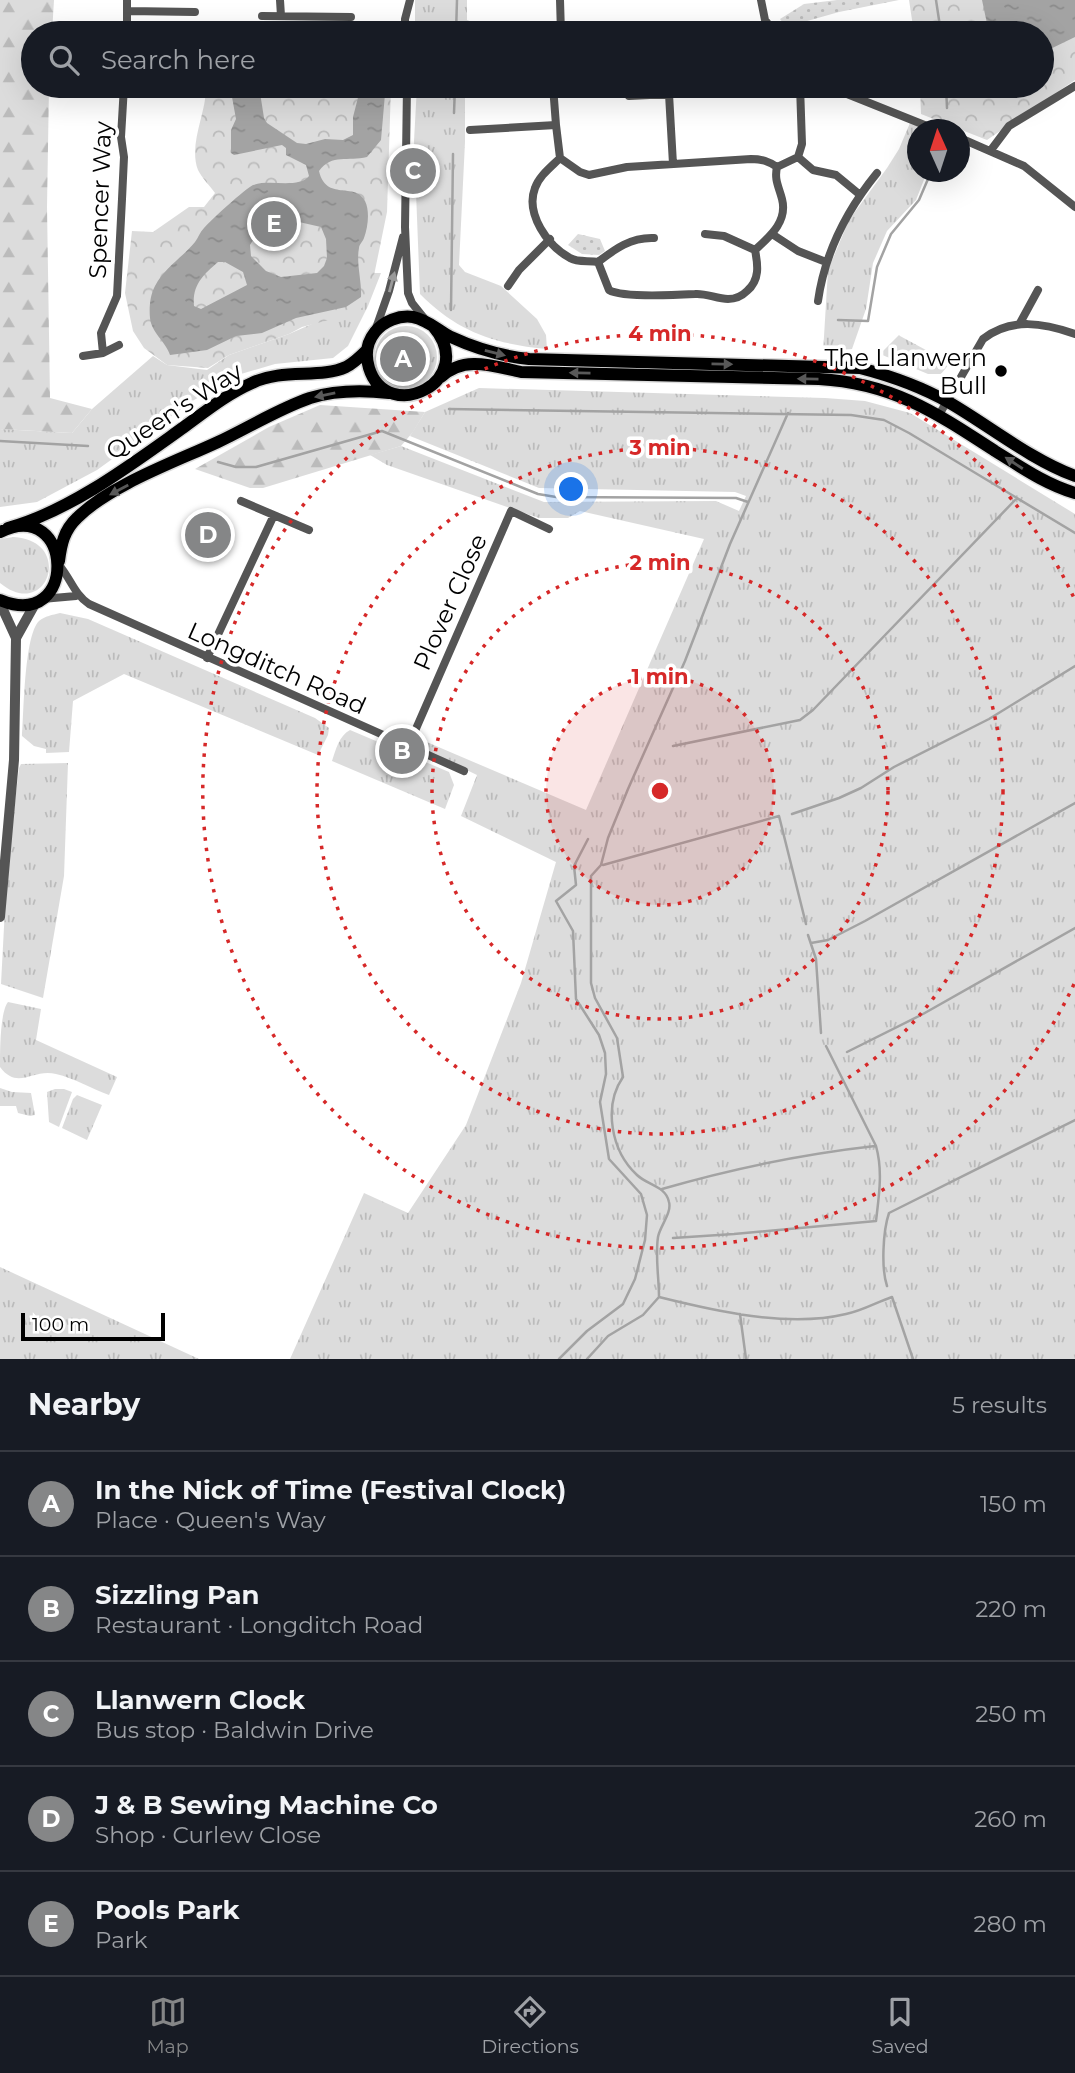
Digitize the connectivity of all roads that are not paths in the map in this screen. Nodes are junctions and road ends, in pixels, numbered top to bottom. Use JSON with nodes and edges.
{"nodes":[{"id":1,"x":127,"y":0,"type":"edge"},
{"id":2,"x":280,"y":0,"type":"edge"},
{"id":3,"x":410,"y":0,"type":"edge"},
{"id":4,"x":560,"y":0,"type":"edge"},
{"id":5,"x":761,"y":0,"type":"edge"},
{"id":6,"x":128,"y":11,"type":"junction"},
{"id":7,"x":195,"y":12,"type":"dead end"},
{"id":8,"x":262,"y":16,"type":"dead end"},
{"id":9,"x":281,"y":16,"type":"junction"},
{"id":10,"x":351,"y":17,"type":"dead end"},
{"id":11,"x":128,"y":21,"type":"edge"},
{"id":12,"x":405,"y":21,"type":"edge"},
{"id":13,"x":561,"y":21,"type":"edge"},
{"id":14,"x":766,"y":21,"type":"edge"},
{"id":15,"x":1075,"y":86,"type":"edge"},
{"id":16,"x":123,"y":98,"type":"edge"},
{"id":17,"x":407,"y":98,"type":"edge"},
{"id":18,"x":554,"y":98,"type":"edge"},
{"id":19,"x":669,"y":98,"type":"edge"},
{"id":20,"x":801,"y":98,"type":"edge"},
{"id":21,"x":857,"y":98,"type":"edge"},
{"id":22,"x":910,"y":119,"type":"edge"},
{"id":23,"x":556,"y":125,"type":"junction"},
{"id":24,"x":470,"y":130,"type":"dead end"},
{"id":25,"x":970,"y":142,"type":"edge"},
{"id":26,"x":991,"y":150,"type":"junction"},
{"id":27,"x":798,"y":157,"type":"junction"},
{"id":28,"x":560,"y":158,"type":"junction"},
{"id":29,"x":673,"y":164,"type":"junction"},
{"id":30,"x":777,"y":167,"type":"junction"},
{"id":31,"x":877,"y":173,"type":"dead end"},
{"id":32,"x":859,"y":194,"type":"junction"},
{"id":33,"x":1073,"y":202,"type":"edge"},
{"id":34,"x":405,"y":227,"type":"junction"},
{"id":35,"x":705,"y":234,"type":"dead end"},
{"id":36,"x":772,"y":234,"type":"junction"},
{"id":37,"x":654,"y":238,"type":"dead end"},
{"id":38,"x":550,"y":239,"type":"junction"},
{"id":39,"x":755,"y":250,"type":"junction"},
{"id":40,"x":598,"y":262,"type":"junction"},
{"id":41,"x":826,"y":262,"type":"junction"},
{"id":42,"x":508,"y":286,"type":"dead end"},
{"id":43,"x":1038,"y":290,"type":"dead end"},
{"id":44,"x":818,"y":301,"type":"dead end"},
{"id":45,"x":1020,"y":323,"type":"junction"},
{"id":46,"x":430,"y":325,"type":"junction"},
{"id":47,"x":373,"y":334,"type":"junction"},
{"id":48,"x":1075,"y":334,"type":"edge"},
{"id":49,"x":119,"y":345,"type":"dead end"},
{"id":50,"x":367,"y":350,"type":"junction"},
{"id":51,"x":103,"y":353,"type":"junction"},
{"id":52,"x":83,"y":356,"type":"dead end"},
{"id":53,"x":433,"y":385,"type":"junction"},
{"id":54,"x":393,"y":393,"type":"junction"},
{"id":55,"x":948,"y":402,"type":"junction"},
{"id":56,"x":939,"y":415,"type":"junction"},
{"id":57,"x":1075,"y":477,"type":"edge"},
{"id":58,"x":1075,"y":493,"type":"edge"},
{"id":59,"x":241,"y":501,"type":"dead end"},
{"id":60,"x":274,"y":515,"type":"junction"},
{"id":61,"x":549,"y":528,"type":"dead end"},
{"id":62,"x":4,"y":530,"type":"edge"},
{"id":63,"x":309,"y":530,"type":"dead end"},
{"id":64,"x":59,"y":563,"type":"junction"},
{"id":65,"x":76,"y":596,"type":"junction"},
{"id":66,"x":39,"y":600,"type":"junction"},
{"id":67,"x":0,"y":601,"type":"edge"},
{"id":68,"x":16,"y":638,"type":"junction"},
{"id":69,"x":207,"y":658,"type":"junction"},
{"id":70,"x":408,"y":747,"type":"junction"},
{"id":71,"x":464,"y":771,"type":"dead end"},
{"id":72,"x":1,"y":885,"type":"edge"},
{"id":73,"x":0,"y":917,"type":"edge"}],
"edges":[{"from":1,"to":6,"type":"street"},
{"from":2,"to":9,"type":"street"},
{"from":3,"to":12,"type":"street"},
{"from":4,"to":13,"type":"street"},
{"from":5,"to":14,"type":"street"},
{"from":6,"to":7,"type":"street"},
{"from":6,"to":11,"type":"street"},
{"from":8,"to":9,"type":"street"},
{"from":9,"to":10,"type":"street"},
{"from":15,"to":26,"type":"street"},
{"from":16,"to":51,"type":"street","name":"Spencer Way"},
{"from":17,"to":34,"type":"street"},
{"from":18,"to":23,"type":"street"},
{"from":19,"to":29,"type":"street"},
{"from":20,"to":27,"type":"street"},
{"from":21,"to":22,"type":"street"},
{"from":23,"to":24,"type":"street"},
{"from":23,"to":28,"type":"street"},
{"from":25,"to":26,"type":"street"},
{"from":26,"to":33,"type":"street"},
{"from":27,"to":30,"type":"street"},
{"from":27,"to":32,"type":"street"},
{"from":28,"to":29,"type":"street"},
{"from":28,"to":38,"type":"street"},
{"from":29,"to":30,"type":"street"},
{"from":30,"to":36,"type":"street"},
{"from":31,"to":32,"type":"street"},
{"from":32,"to":41,"type":"street"},
{"from":34,"to":46,"type":"street"},
{"from":47,"to":34,"type":"street","one_way":true},
{"from":35,"to":39,"type":"street"},
{"from":36,"to":39,"type":"street"},
{"from":36,"to":41,"type":"street"},
{"from":37,"to":40,"type":"street"},
{"from":38,"to":40,"type":"street"},
{"from":38,"to":42,"type":"street"},
{"from":39,"to":40,"type":"street"},
{"from":41,"to":44,"type":"street"},
{"from":43,"to":45,"type":"street"},
{"from":45,"to":48,"type":"street"},
{"from":45,"to":55,"type":"street"},
{"from":46,"to":47,"type":"main road"},
{"from":46,"to":53,"type":"main road"},
{"from":46,"to":55,"type":"main road","one_way":true},
{"from":47,"to":50,"type":"main road"},
{"from":49,"to":51,"type":"street"},
{"from":50,"to":54,"type":"main road"},
{"from":50,"to":62,"type":"main road","name":"Queen's Way"},
{"from":51,"to":52,"type":"street"},
{"from":53,"to":54,"type":"main road","name":"Queen's Way"},
{"from":56,"to":53,"type":"main road","name":"Queen's Way","one_way":true},
{"from":54,"to":64,"type":"main road","name":"Queen's Way","one_way":true},
{"from":55,"to":56,"type":"street"},
{"from":55,"to":57,"type":"main road"},
{"from":58,"to":56,"type":"main road","name":"Queen's Way","one_way":true},
{"from":59,"to":60,"type":"street"},
{"from":60,"to":63,"type":"street"},
{"from":60,"to":69,"type":"street"},
{"from":61,"to":70,"type":"street","name":"Plover Close"},
{"from":62,"to":64,"type":"main road"},
{"from":64,"to":65,"type":"street"},
{"from":64,"to":66,"type":"main road","name":"Queen's Way"},
{"from":65,"to":66,"type":"street"},
{"from":65,"to":69,"type":"street","name":"Longditch Road"},
{"from":66,"to":67,"type":"main road"},
{"from":66,"to":68,"type":"street"},
{"from":67,"to":68,"type":"street"},
{"from":68,"to":72,"type":"street"},
{"from":69,"to":70,"type":"street","name":"Longditch Road"},
{"from":70,"to":71,"type":"street","name":"Longditch Road"},
{"from":72,"to":73,"type":"street"}]}
